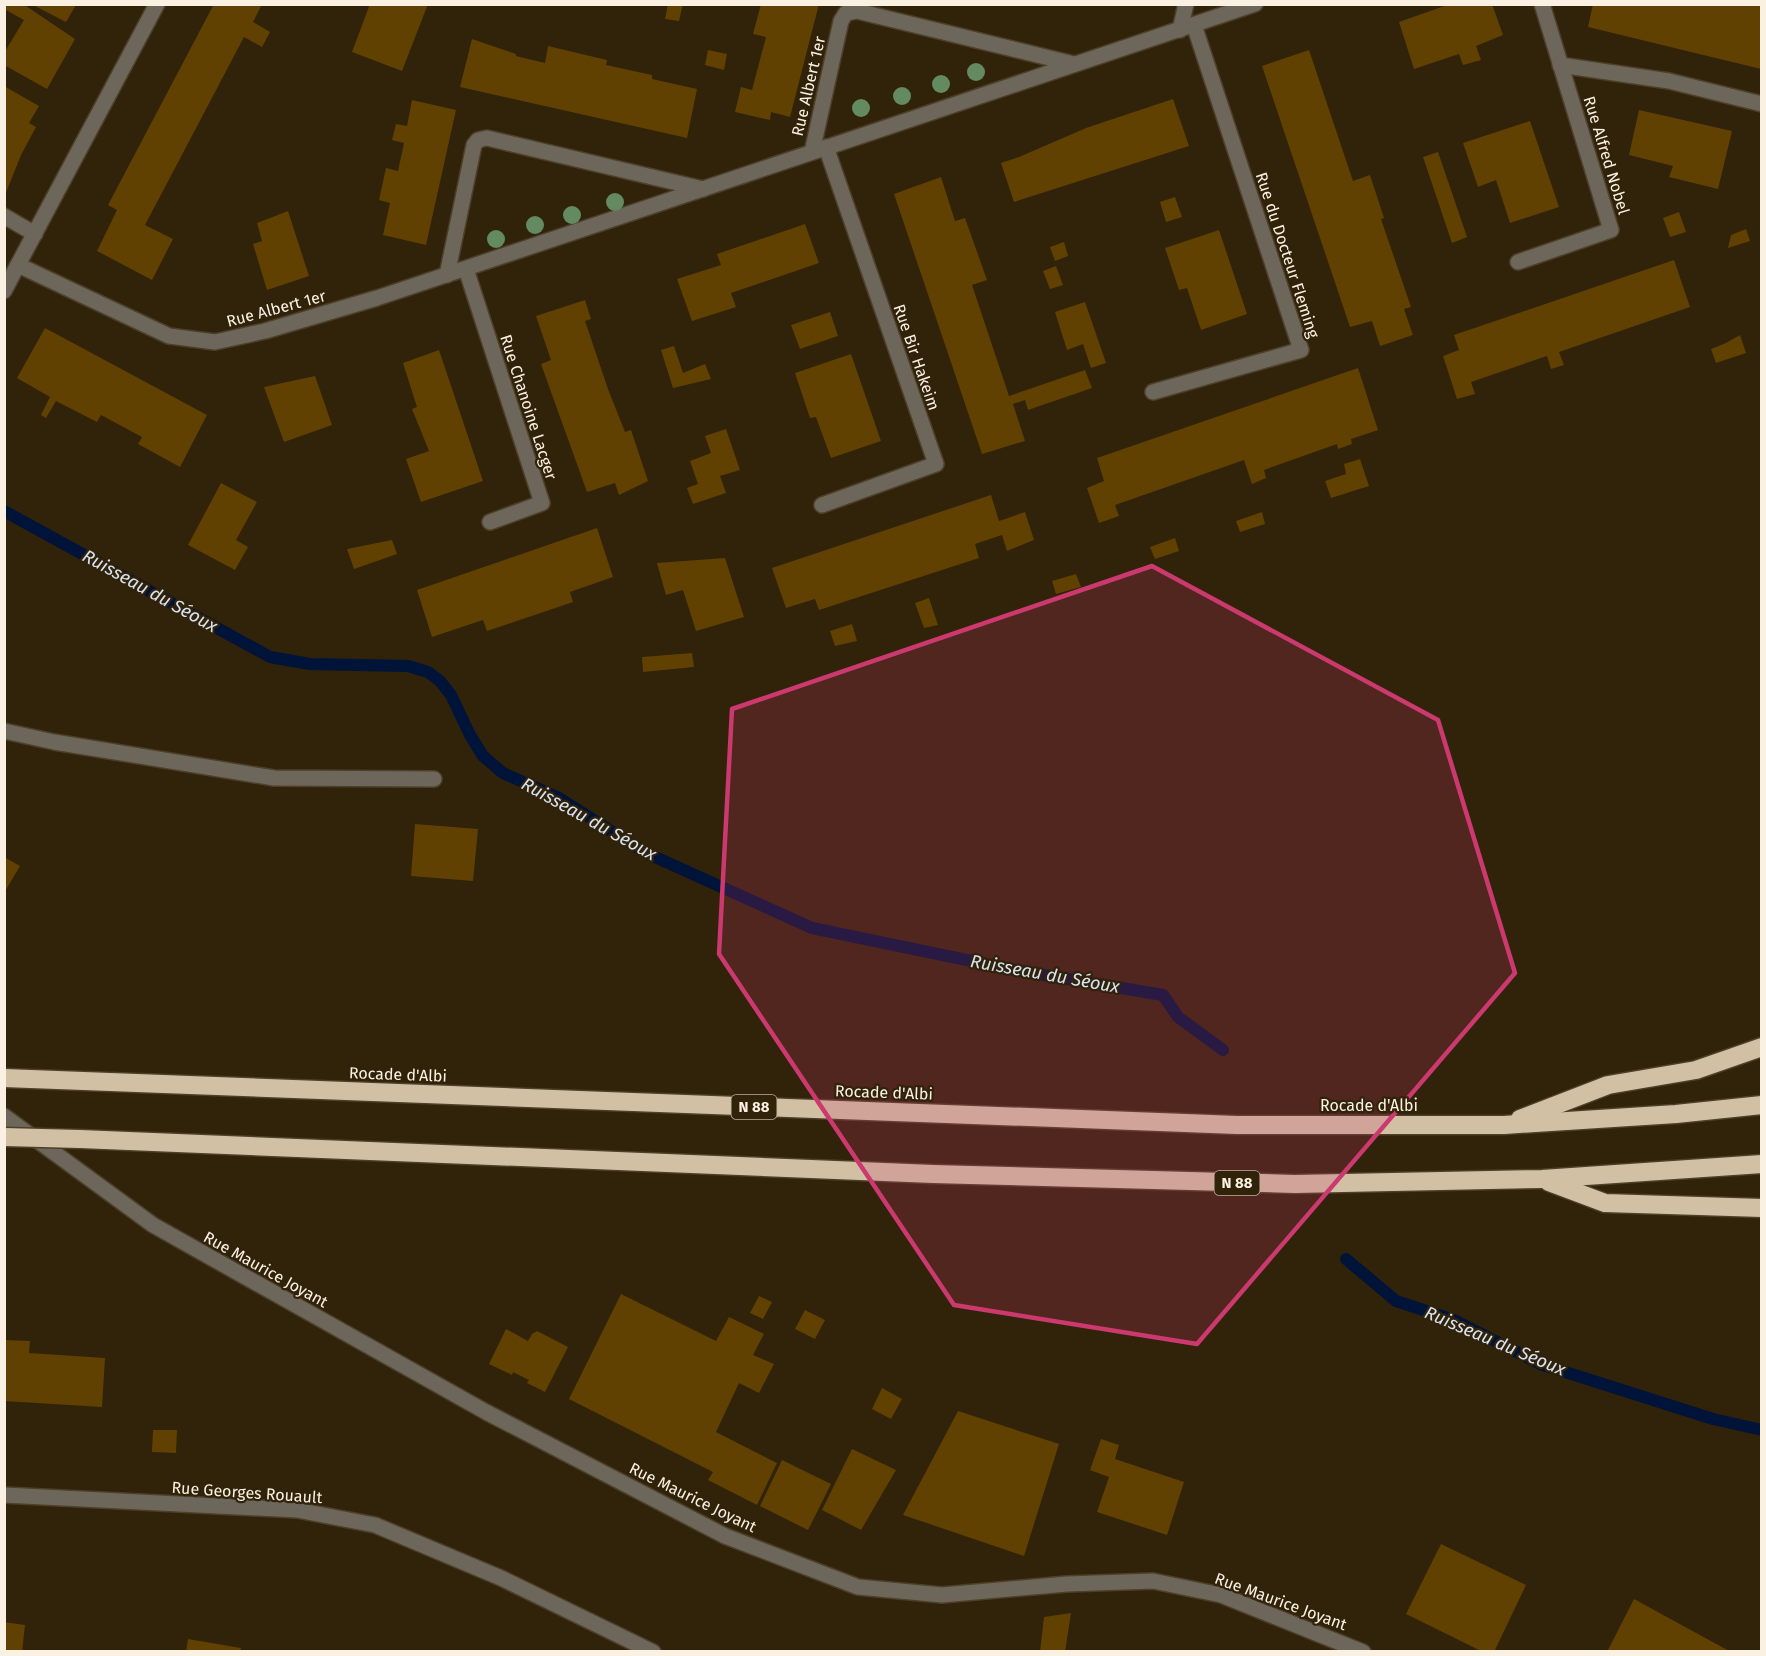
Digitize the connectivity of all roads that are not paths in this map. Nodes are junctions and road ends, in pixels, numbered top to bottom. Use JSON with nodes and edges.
{"nodes":[{"id":1,"x":157,"y":4,"type":"edge"},
{"id":2,"x":1186,"y":4,"type":"edge"},
{"id":3,"x":1255,"y":4,"type":"edge"},
{"id":4,"x":1542,"y":4,"type":"edge"},
{"id":5,"x":1187,"y":28,"type":"junction"},
{"id":6,"x":1075,"y":65,"type":"junction"},
{"id":7,"x":1560,"y":65,"type":"junction"},
{"id":8,"x":1761,"y":104,"type":"edge"},
{"id":9,"x":819,"y":149,"type":"junction"},
{"id":10,"x":703,"y":189,"type":"junction"},
{"id":11,"x":4,"y":216,"type":"edge"},
{"id":12,"x":34,"y":234,"type":"junction"},
{"id":13,"x":1518,"y":261,"type":"dead end"},
{"id":14,"x":18,"y":265,"type":"junction"},
{"id":15,"x":466,"y":269,"type":"junction"},
{"id":16,"x":447,"y":276,"type":"junction"},
{"id":17,"x":4,"y":291,"type":"edge"},
{"id":18,"x":1153,"y":392,"type":"dead end"},
{"id":19,"x":822,"y":506,"type":"dead end"},
{"id":20,"x":490,"y":522,"type":"dead end"},
{"id":21,"x":4,"y":731,"type":"edge"},
{"id":22,"x":434,"y":779,"type":"dead end"},
{"id":23,"x":1761,"y":1047,"type":"edge"},
{"id":24,"x":4,"y":1078,"type":"edge"},
{"id":25,"x":1761,"y":1105,"type":"edge"},
{"id":26,"x":4,"y":1116,"type":"edge"},
{"id":27,"x":1504,"y":1125,"type":"junction"},
{"id":28,"x":4,"y":1137,"type":"edge"},
{"id":29,"x":1761,"y":1164,"type":"edge"},
{"id":30,"x":1542,"y":1179,"type":"junction"},
{"id":31,"x":1761,"y":1208,"type":"edge"},
{"id":32,"x":4,"y":1495,"type":"edge"},
{"id":33,"x":642,"y":1649,"type":"edge"},
{"id":34,"x":1363,"y":1652,"type":"edge"}],
"edges":[{"from":1,"to":12,"type":"street"},
{"from":2,"to":5,"type":"street"},
{"from":3,"to":5,"type":"street","name":"Rue Albert 1er"},
{"from":4,"to":7,"type":"street","name":"Rue Alfred Nobel"},
{"from":5,"to":6,"type":"street","name":"Rue Albert 1er"},
{"from":5,"to":18,"type":"street","name":"Rue du Docteur Fleming"},
{"from":6,"to":9,"type":"street","name":"Rue Albert 1er"},
{"from":6,"to":9,"type":"street","name":"Rue Albert 1er"},
{"from":7,"to":8,"type":"street","name":"Rue Alfred Nobel"},
{"from":7,"to":13,"type":"street","name":"Rue Alfred Nobel"},
{"from":9,"to":10,"type":"street","name":"Rue Albert 1er"},
{"from":9,"to":19,"type":"street","name":"Rue Bir Hakeim"},
{"from":10,"to":15,"type":"street","name":"Rue Albert 1er"},
{"from":10,"to":16,"type":"street"},
{"from":11,"to":12,"type":"street"},
{"from":12,"to":14,"type":"street"},
{"from":14,"to":16,"type":"street","name":"Rue Albert 1er"},
{"from":14,"to":17,"type":"street"},
{"from":15,"to":16,"type":"street","name":"Rue Albert 1er"},
{"from":15,"to":20,"type":"street","name":"Rue Chanoine Lacger"},
{"from":21,"to":22,"type":"street"},
{"from":23,"to":27,"type":"highway"},
{"from":24,"to":27,"type":"highway","name":"Rocade d'Albi","number":"N 88"},
{"from":25,"to":27,"type":"highway","name":"Rocade d'Albi","number":"N 88"},
{"from":26,"to":34,"type":"street","name":"Rue Maurice Joyant"},
{"from":28,"to":30,"type":"highway","number":"N 88","bridge":true},
{"from":29,"to":30,"type":"highway","number":"N 88"},
{"from":30,"to":31,"type":"highway"},
{"from":32,"to":33,"type":"street","name":"Rue Georges Rouault"}]}
